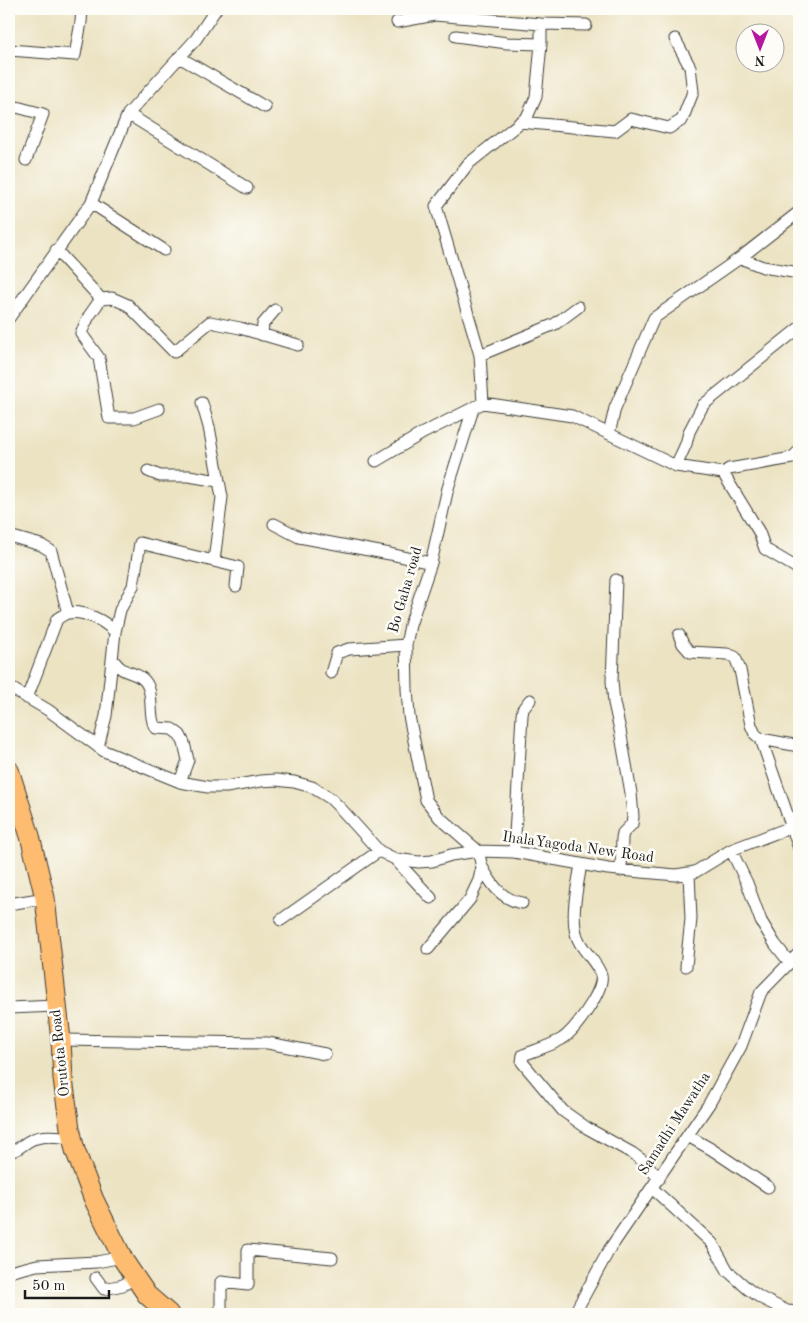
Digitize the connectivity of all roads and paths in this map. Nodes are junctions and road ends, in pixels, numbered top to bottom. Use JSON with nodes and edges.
{"nodes":[{"id":1,"x":82,"y":9,"type":"edge"},
{"id":2,"x":216,"y":9,"type":"edge"},
{"id":3,"x":397,"y":22,"type":"dead end"},
{"id":4,"x":541,"y":24,"type":"junction"},
{"id":5,"x":586,"y":25,"type":"dead end"},
{"id":6,"x":456,"y":36,"type":"dead end"},
{"id":7,"x":675,"y":39,"type":"dead end"},
{"id":8,"x":541,"y":44,"type":"junction"},
{"id":9,"x":9,"y":50,"type":"edge"},
{"id":10,"x":179,"y":57,"type":"junction"},
{"id":11,"x":9,"y":105,"type":"edge"},
{"id":12,"x":265,"y":106,"type":"dead end"},
{"id":13,"x":128,"y":114,"type":"junction"},
{"id":14,"x":520,"y":122,"type":"junction"},
{"id":15,"x":26,"y":160,"type":"dead end"},
{"id":16,"x":247,"y":188,"type":"dead end"},
{"id":17,"x":91,"y":203,"type":"junction"},
{"id":18,"x":799,"y":212,"type":"edge"},
{"id":19,"x":56,"y":250,"type":"junction"},
{"id":20,"x":164,"y":250,"type":"dead end"},
{"id":21,"x":740,"y":258,"type":"junction"},
{"id":22,"x":799,"y":273,"type":"edge"},
{"id":23,"x":101,"y":299,"type":"junction"},
{"id":24,"x":578,"y":307,"type":"dead end"},
{"id":25,"x":275,"y":310,"type":"dead end"},
{"id":26,"x":9,"y":318,"type":"edge"},
{"id":27,"x":799,"y":328,"type":"edge"},
{"id":28,"x":262,"y":335,"type":"junction"},
{"id":29,"x":298,"y":345,"type":"dead end"},
{"id":30,"x":480,"y":355,"type":"junction"},
{"id":31,"x":202,"y":403,"type":"dead end"},
{"id":32,"x":478,"y":406,"type":"junction"},
{"id":33,"x":159,"y":409,"type":"dead end"},
{"id":34,"x":608,"y":434,"type":"junction"},
{"id":35,"x":799,"y":452,"type":"edge"},
{"id":36,"x":376,"y":461,"type":"dead end"},
{"id":37,"x":676,"y":466,"type":"junction"},
{"id":38,"x":148,"y":471,"type":"dead end"},
{"id":39,"x":723,"y":473,"type":"junction"},
{"id":40,"x":218,"y":481,"type":"junction"},
{"id":41,"x":274,"y":524,"type":"dead end"},
{"id":42,"x":9,"y":536,"type":"edge"},
{"id":43,"x":214,"y":561,"type":"junction"},
{"id":44,"x":430,"y":563,"type":"junction"},
{"id":45,"x":799,"y":572,"type":"edge"},
{"id":46,"x":616,"y":580,"type":"dead end"},
{"id":47,"x":236,"y":586,"type":"dead end"},
{"id":48,"x":68,"y":613,"type":"junction"},
{"id":49,"x":115,"y":632,"type":"junction"},
{"id":50,"x":679,"y":635,"type":"dead end"},
{"id":51,"x":406,"y":645,"type":"junction"},
{"id":52,"x":113,"y":660,"type":"junction"},
{"id":53,"x":331,"y":673,"type":"dead end"},
{"id":54,"x":9,"y":687,"type":"edge"},
{"id":55,"x":27,"y":698,"type":"junction"},
{"id":56,"x":530,"y":700,"type":"dead end"},
{"id":57,"x":761,"y":739,"type":"junction"},
{"id":58,"x":799,"y":746,"type":"edge"},
{"id":59,"x":98,"y":747,"type":"junction"},
{"id":60,"x":9,"y":770,"type":"edge"},
{"id":61,"x":180,"y":782,"type":"junction"},
{"id":62,"x":13,"y":794,"type":"edge"},
{"id":63,"x":795,"y":826,"type":"edge"},
{"id":64,"x":799,"y":848,"type":"edge"},
{"id":65,"x":731,"y":850,"type":"junction"},
{"id":66,"x":379,"y":851,"type":"junction"},
{"id":67,"x":478,"y":851,"type":"junction"},
{"id":68,"x":514,"y":852,"type":"junction"},
{"id":69,"x":395,"y":859,"type":"junction"},
{"id":70,"x":581,"y":864,"type":"junction"},
{"id":71,"x":482,"y":867,"type":"junction"},
{"id":72,"x":621,"y":871,"type":"junction"},
{"id":73,"x":689,"y":874,"type":"junction"},
{"id":74,"x":45,"y":898,"type":"junction"},
{"id":75,"x":431,"y":898,"type":"dead end"},
{"id":76,"x":522,"y":903,"type":"dead end"},
{"id":77,"x":9,"y":904,"type":"edge"},
{"id":78,"x":282,"y":920,"type":"dead end"},
{"id":79,"x":428,"y":949,"type":"dead end"},
{"id":80,"x":799,"y":953,"type":"edge"},
{"id":81,"x":790,"y":963,"type":"junction"},
{"id":82,"x":686,"y":966,"type":"dead end"},
{"id":83,"x":56,"y":1006,"type":"junction"},
{"id":84,"x":9,"y":1008,"type":"edge"},
{"id":85,"x":61,"y":1040,"type":"junction"},
{"id":86,"x":325,"y":1054,"type":"dead end"},
{"id":87,"x":688,"y":1136,"type":"junction"},
{"id":88,"x":72,"y":1138,"type":"junction"},
{"id":89,"x":9,"y":1152,"type":"edge"},
{"id":90,"x":656,"y":1183,"type":"junction"},
{"id":91,"x":768,"y":1187,"type":"dead end"},
{"id":92,"x":122,"y":1257,"type":"junction"},
{"id":93,"x":332,"y":1258,"type":"dead end"},
{"id":94,"x":9,"y":1272,"type":"edge"},
{"id":95,"x":96,"y":1278,"type":"dead end"},
{"id":96,"x":135,"y":1278,"type":"junction"},
{"id":97,"x":799,"y":1312,"type":"edge"},
{"id":98,"x":169,"y":1314,"type":"edge"},
{"id":99,"x":221,"y":1314,"type":"edge"},
{"id":100,"x":578,"y":1314,"type":"edge"}],
"edges":[{"from":1,"to":9,"type":"street"},
{"from":2,"to":10,"type":"street"},
{"from":3,"to":4,"type":"street"},
{"from":4,"to":5,"type":"street"},
{"from":4,"to":8,"type":"street"},
{"from":6,"to":8,"type":"street"},
{"from":7,"to":14,"type":"street"},
{"from":8,"to":14,"type":"street"},
{"from":10,"to":12,"type":"street"},
{"from":10,"to":13,"type":"street"},
{"from":11,"to":15,"type":"street"},
{"from":13,"to":16,"type":"street"},
{"from":13,"to":17,"type":"street"},
{"from":14,"to":30,"type":"street"},
{"from":17,"to":19,"type":"street"},
{"from":17,"to":20,"type":"street"},
{"from":18,"to":21,"type":"street"},
{"from":19,"to":23,"type":"street"},
{"from":19,"to":26,"type":"street"},
{"from":21,"to":22,"type":"street"},
{"from":21,"to":34,"type":"street"},
{"from":23,"to":28,"type":"street"},
{"from":23,"to":33,"type":"street"},
{"from":24,"to":30,"type":"street"},
{"from":25,"to":28,"type":"street"},
{"from":27,"to":37,"type":"street"},
{"from":28,"to":29,"type":"street"},
{"from":30,"to":32,"type":"street"},
{"from":31,"to":40,"type":"street"},
{"from":32,"to":34,"type":"street"},
{"from":32,"to":36,"type":"street"},
{"from":32,"to":44,"type":"street","name":"Bo Gaha road"},
{"from":34,"to":37,"type":"street"},
{"from":35,"to":39,"type":"street"},
{"from":37,"to":39,"type":"street"},
{"from":38,"to":40,"type":"street"},
{"from":39,"to":45,"type":"street"},
{"from":40,"to":43,"type":"street"},
{"from":41,"to":44,"type":"street"},
{"from":42,"to":48,"type":"street"},
{"from":43,"to":47,"type":"street"},
{"from":43,"to":49,"type":"street"},
{"from":44,"to":51,"type":"street","name":"Bo Gaha road"},
{"from":46,"to":72,"type":"street"},
{"from":48,"to":49,"type":"street"},
{"from":48,"to":55,"type":"street"},
{"from":49,"to":52,"type":"street"},
{"from":50,"to":57,"type":"street"},
{"from":51,"to":53,"type":"street"},
{"from":51,"to":67,"type":"street","name":"Bo Gaha road"},
{"from":52,"to":59,"type":"street"},
{"from":52,"to":61,"type":"street"},
{"from":54,"to":55,"type":"street","name":"IhalaYagoda New Road"},
{"from":55,"to":59,"type":"street","name":"IhalaYagoda New Road"},
{"from":56,"to":68,"type":"street"},
{"from":57,"to":58,"type":"street"},
{"from":57,"to":63,"type":"street"},
{"from":59,"to":61,"type":"street","name":"IhalaYagoda New Road"},
{"from":60,"to":62,"type":"main road","name":"Orutota Road"},
{"from":61,"to":66,"type":"street","name":"IhalaYagoda New Road"},
{"from":62,"to":74,"type":"main road","name":"Orutota Road"},
{"from":63,"to":64,"type":"street"},
{"from":63,"to":65,"type":"street","name":"IhalaYagoda New Road"},
{"from":65,"to":73,"type":"street","name":"IhalaYagoda New Road"},
{"from":65,"to":81,"type":"street"},
{"from":66,"to":69,"type":"street","name":"IhalaYagoda New Road"},
{"from":66,"to":78,"type":"street"},
{"from":67,"to":68,"type":"street","name":"IhalaYagoda New Road"},
{"from":67,"to":69,"type":"street","name":"IhalaYagoda New Road"},
{"from":67,"to":71,"type":"street"},
{"from":68,"to":70,"type":"street","name":"IhalaYagoda New Road"},
{"from":69,"to":75,"type":"street"},
{"from":70,"to":72,"type":"street","name":"IhalaYagoda New Road"},
{"from":70,"to":90,"type":"street"},
{"from":71,"to":76,"type":"street"},
{"from":71,"to":79,"type":"street"},
{"from":72,"to":73,"type":"street","name":"IhalaYagoda New Road"},
{"from":73,"to":82,"type":"street"},
{"from":74,"to":77,"type":"street"},
{"from":74,"to":83,"type":"main road","name":"Orutota Road"},
{"from":80,"to":81,"type":"street","name":"Samadhi Mawatha"},
{"from":81,"to":87,"type":"street","name":"Samadhi Mawatha"},
{"from":83,"to":84,"type":"street"},
{"from":83,"to":85,"type":"main road","name":"Orutota Road"},
{"from":85,"to":86,"type":"street"},
{"from":85,"to":88,"type":"main road","name":"Orutota Road"},
{"from":87,"to":90,"type":"street","name":"Samadhi Mawatha"},
{"from":87,"to":91,"type":"street"},
{"from":88,"to":89,"type":"street"},
{"from":88,"to":92,"type":"main road","name":"Orutota Road"},
{"from":90,"to":97,"type":"street"},
{"from":90,"to":100,"type":"street","name":"Samadhi Mawatha"},
{"from":92,"to":94,"type":"street"},
{"from":92,"to":96,"type":"main road","name":"Orutota Road"},
{"from":93,"to":99,"type":"street"},
{"from":95,"to":96,"type":"street"},
{"from":96,"to":98,"type":"main road","name":"Orutota Road"}]}
